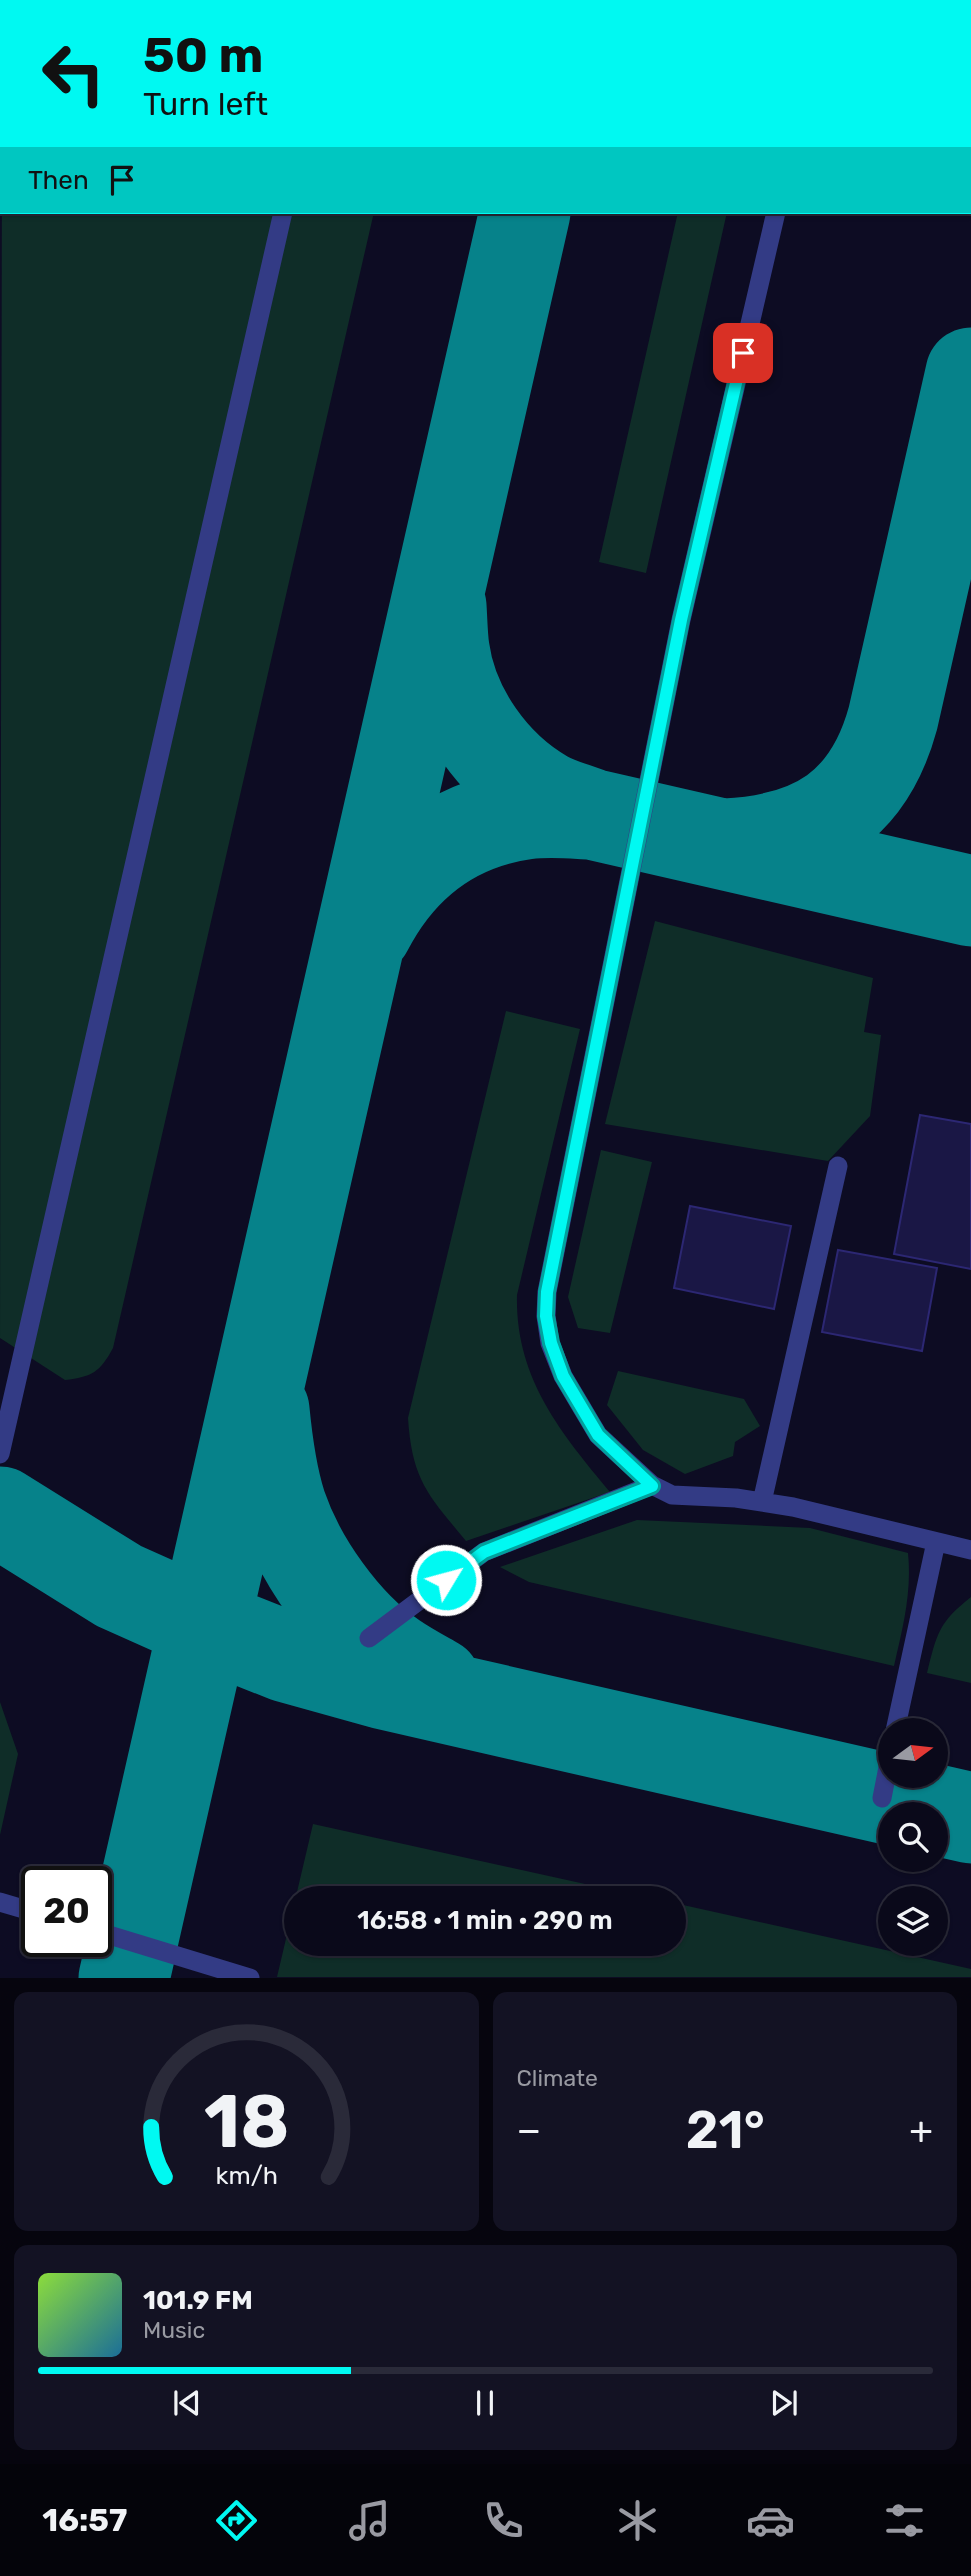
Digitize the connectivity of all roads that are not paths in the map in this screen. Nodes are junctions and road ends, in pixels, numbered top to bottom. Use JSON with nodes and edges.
{"nodes":[{"id":1,"x":283,"y":214,"type":"edge"},
{"id":2,"x":776,"y":214,"type":"edge"},
{"id":3,"x":838,"y":1166,"type":"dead end"},
{"id":4,"x":0,"y":1454,"type":"edge"},
{"id":5,"x":652,"y":1486,"type":"junction"},
{"id":6,"x":762,"y":1502,"type":"junction"},
{"id":7,"x":936,"y":1542,"type":"junction"},
{"id":8,"x":971,"y":1550,"type":"edge"},
{"id":9,"x":369,"y":1638,"type":"dead end"},
{"id":10,"x":898,"y":1718,"type":"edge"},
{"id":11,"x":884,"y":1788,"type":"edge"},
{"id":12,"x":882,"y":1798,"type":"dead end"},
{"id":13,"x":0,"y":1902,"type":"edge"},
{"id":14,"x":21,"y":1908,"type":"edge"},
{"id":15,"x":112,"y":1936,"type":"edge"},
{"id":16,"x":250,"y":1978,"type":"edge"}],
"edges":[{"from":1,"to":4,"type":"lane"},
{"from":2,"to":5,"type":"lane"},
{"from":3,"to":6,"type":"lane"},
{"from":5,"to":6,"type":"lane"},
{"from":5,"to":9,"type":"lane"},
{"from":6,"to":7,"type":"lane"},
{"from":7,"to":8,"type":"lane"},
{"from":7,"to":10,"type":"lane"},
{"from":11,"to":12,"type":"lane"},
{"from":13,"to":14,"type":"lane"},
{"from":15,"to":16,"type":"lane"}]}
